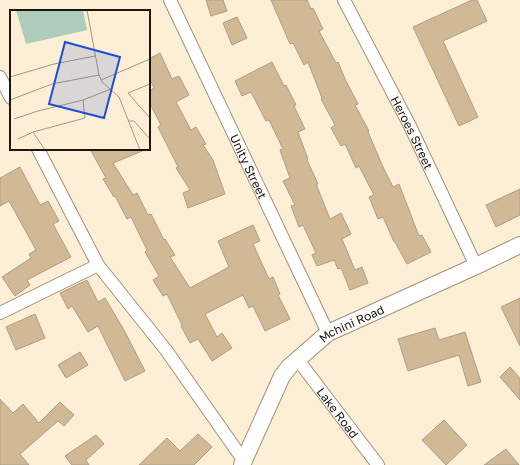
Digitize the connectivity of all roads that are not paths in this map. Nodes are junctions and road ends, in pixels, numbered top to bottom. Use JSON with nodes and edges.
{"nodes":[{"id":1,"x":170,"y":0,"type":"edge"},
{"id":2,"x":344,"y":0,"type":"edge"},
{"id":3,"x":0,"y":77,"type":"edge"},
{"id":4,"x":10,"y":96,"type":"edge"},
{"id":5,"x":39,"y":150,"type":"edge"},
{"id":6,"x":520,"y":245,"type":"edge"},
{"id":7,"x":98,"y":265,"type":"junction"},
{"id":8,"x":476,"y":266,"type":"junction"},
{"id":9,"x":0,"y":313,"type":"edge"},
{"id":10,"x":328,"y":333,"type":"junction"},
{"id":11,"x":298,"y":360,"type":"junction"},
{"id":12,"x":243,"y":463,"type":"edge"},
{"id":13,"x":378,"y":465,"type":"edge"}],
"edges":[{"from":1,"to":10,"type":"street","name":"Unity Street"},
{"from":2,"to":8,"type":"street","name":"Heroes Street"},
{"from":3,"to":4,"type":"street"},
{"from":5,"to":7,"type":"street"},
{"from":6,"to":8,"type":"street","name":"Mchini Road"},
{"from":7,"to":9,"type":"street"},
{"from":7,"to":12,"type":"street"},
{"from":8,"to":10,"type":"street","name":"Mchini Road"},
{"from":10,"to":11,"type":"street","name":"Mchini Road"},
{"from":11,"to":12,"type":"street","name":"Mchini Road"},
{"from":11,"to":13,"type":"street","name":"Lake Road"}]}
